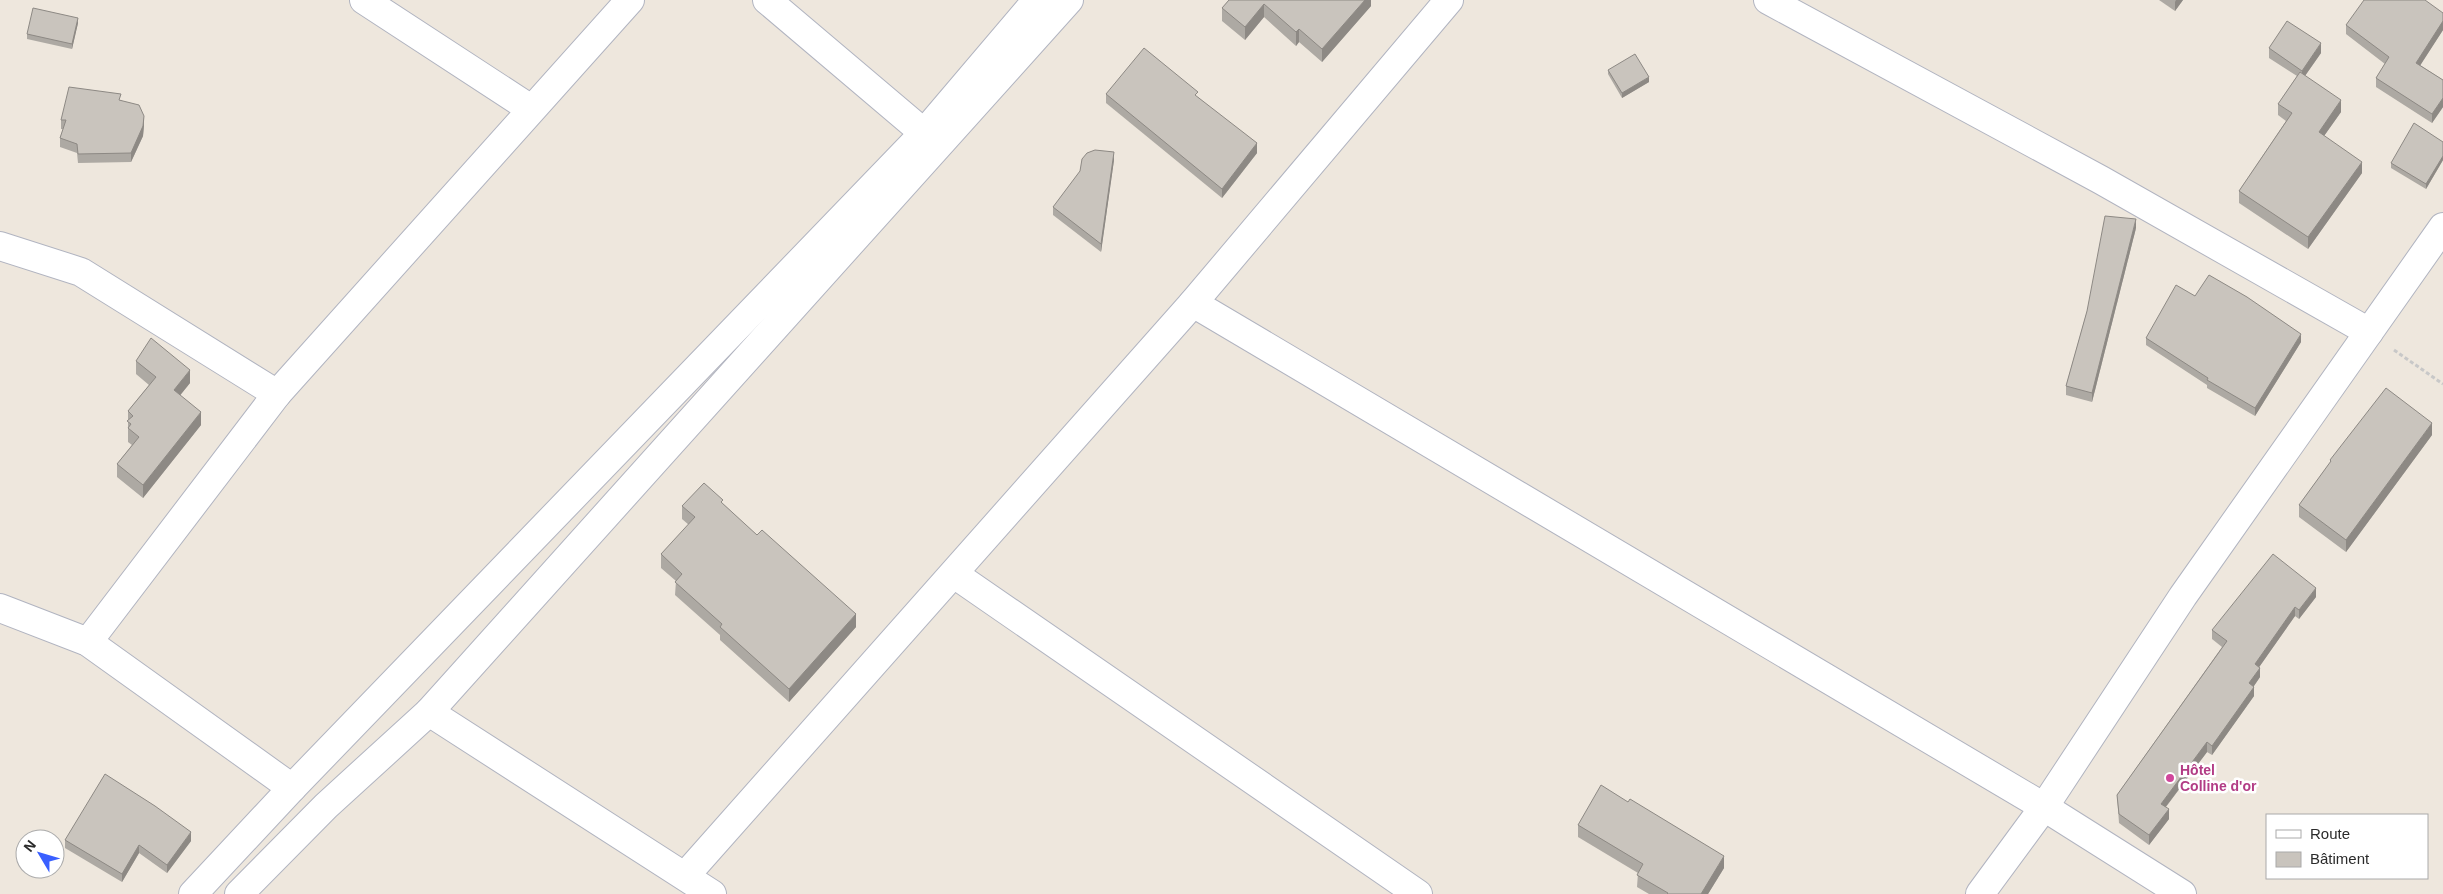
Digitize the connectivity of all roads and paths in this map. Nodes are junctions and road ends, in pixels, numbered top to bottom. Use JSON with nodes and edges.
{"nodes":[{"id":1,"x":364,"y":0,"type":"edge"},
{"id":2,"x":630,"y":0,"type":"edge"},
{"id":3,"x":768,"y":0,"type":"edge"},
{"id":4,"x":1037,"y":0,"type":"edge"},
{"id":5,"x":1069,"y":0,"type":"edge"},
{"id":6,"x":1449,"y":0,"type":"edge"},
{"id":7,"x":1768,"y":0,"type":"edge"},
{"id":8,"x":531,"y":109,"type":"junction"},
{"id":9,"x":924,"y":133,"type":"junction"},
{"id":10,"x":2443,"y":228,"type":"edge"},
{"id":11,"x":0,"y":246,"type":"edge"},
{"id":12,"x":1193,"y":303,"type":"junction"},
{"id":13,"x":2369,"y":332,"type":"junction"},
{"id":14,"x":2443,"y":384,"type":"edge"},
{"id":15,"x":277,"y":394,"type":"junction"},
{"id":16,"x":954,"y":574,"type":"junction"},
{"id":17,"x":0,"y":608,"type":"edge"},
{"id":18,"x":88,"y":642,"type":"junction"},
{"id":19,"x":429,"y":712,"type":"junction"},
{"id":20,"x":292,"y":788,"type":"junction"},
{"id":21,"x":2044,"y":807,"type":"junction"},
{"id":22,"x":685,"y":876,"type":"junction"},
{"id":23,"x":193,"y":894,"type":"edge"},
{"id":24,"x":239,"y":894,"type":"edge"},
{"id":25,"x":712,"y":894,"type":"edge"},
{"id":26,"x":1418,"y":894,"type":"edge"},
{"id":27,"x":1980,"y":894,"type":"edge"},
{"id":28,"x":2182,"y":894,"type":"edge"}],
"edges":[{"from":1,"to":8,"type":"street"},
{"from":2,"to":8,"type":"street"},
{"from":3,"to":9,"type":"street"},
{"from":4,"to":9,"type":"street"},
{"from":5,"to":19,"type":"street"},
{"from":6,"to":12,"type":"street"},
{"from":7,"to":13,"type":"street"},
{"from":8,"to":15,"type":"street"},
{"from":9,"to":20,"type":"street"},
{"from":10,"to":13,"type":"street"},
{"from":11,"to":15,"type":"street"},
{"from":12,"to":16,"type":"street"},
{"from":12,"to":21,"type":"street"},
{"from":13,"to":14,"type":"path"},
{"from":13,"to":21,"type":"street"},
{"from":15,"to":18,"type":"street"},
{"from":16,"to":22,"type":"street"},
{"from":16,"to":26,"type":"street"},
{"from":17,"to":18,"type":"street"},
{"from":18,"to":20,"type":"street"},
{"from":19,"to":22,"type":"street"},
{"from":19,"to":24,"type":"street"},
{"from":20,"to":23,"type":"street"},
{"from":21,"to":27,"type":"street"},
{"from":21,"to":28,"type":"street"},
{"from":22,"to":25,"type":"street"}]}
